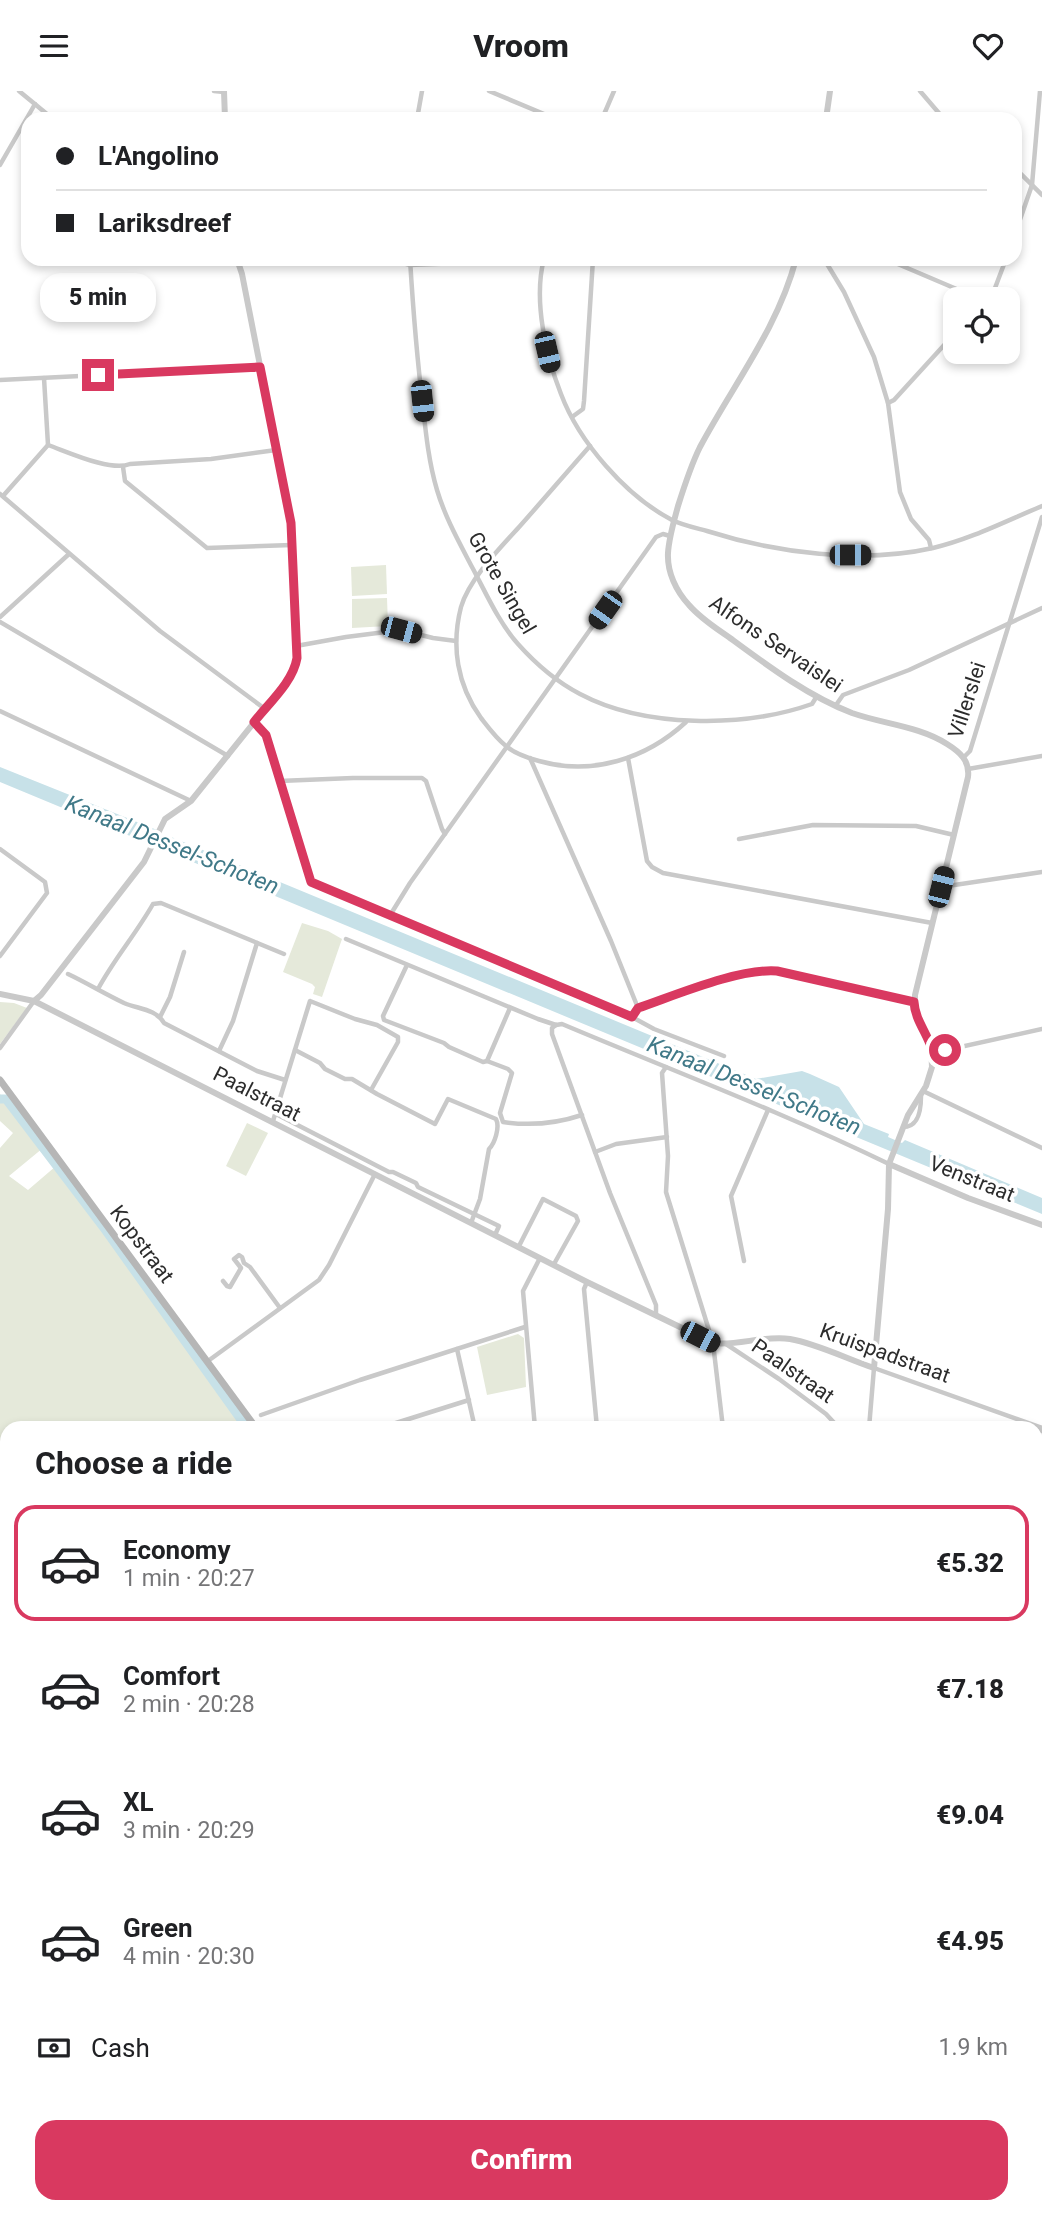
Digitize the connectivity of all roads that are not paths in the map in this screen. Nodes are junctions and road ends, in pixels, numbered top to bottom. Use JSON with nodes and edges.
{"nodes":[{"id":1,"x":19,"y":91,"type":"edge"},
{"id":2,"x":214,"y":91,"type":"edge"},
{"id":3,"x":224,"y":91,"type":"edge"},
{"id":4,"x":422,"y":91,"type":"edge"},
{"id":5,"x":489,"y":91,"type":"edge"},
{"id":6,"x":614,"y":91,"type":"edge"},
{"id":7,"x":830,"y":91,"type":"edge"},
{"id":8,"x":920,"y":91,"type":"edge"},
{"id":9,"x":1040,"y":91,"type":"edge"},
{"id":10,"x":36,"y":104,"type":"junction"},
{"id":11,"x":31,"y":112,"type":"edge"},
{"id":12,"x":45,"y":112,"type":"edge"},
{"id":13,"x":225,"y":112,"type":"edge"},
{"id":14,"x":418,"y":112,"type":"edge"},
{"id":15,"x":539,"y":112,"type":"edge"},
{"id":16,"x":605,"y":112,"type":"edge"},
{"id":17,"x":827,"y":112,"type":"edge"},
{"id":18,"x":938,"y":112,"type":"edge"},
{"id":19,"x":21,"y":129,"type":"edge"},
{"id":20,"x":0,"y":165,"type":"edge"},
{"id":21,"x":1022,"y":175,"type":"edge"},
{"id":22,"x":1032,"y":185,"type":"junction"},
{"id":23,"x":1042,"y":195,"type":"edge"},
{"id":24,"x":1022,"y":214,"type":"edge"},
{"id":25,"x":239,"y":266,"type":"edge"},
{"id":26,"x":410,"y":266,"type":"edge"},
{"id":27,"x":543,"y":266,"type":"edge"},
{"id":28,"x":593,"y":266,"type":"edge"},
{"id":29,"x":794,"y":266,"type":"edge"},
{"id":30,"x":828,"y":266,"type":"edge"},
{"id":31,"x":903,"y":266,"type":"edge"},
{"id":32,"x":1003,"y":266,"type":"edge"},
{"id":33,"x":953,"y":287,"type":"edge"},
{"id":34,"x":995,"y":287,"type":"edge"},
{"id":35,"x":943,"y":346,"type":"edge"},
{"id":36,"x":260,"y":367,"type":"junction"},
{"id":37,"x":44,"y":378,"type":"junction"},
{"id":38,"x":0,"y":380,"type":"edge"},
{"id":39,"x":888,"y":403,"type":"junction"},
{"id":40,"x":572,"y":417,"type":"junction"},
{"id":41,"x":48,"y":445,"type":"junction"},
{"id":42,"x":590,"y":446,"type":"junction"},
{"id":43,"x":276,"y":450,"type":"junction"},
{"id":44,"x":123,"y":467,"type":"junction"},
{"id":45,"x":1,"y":495,"type":"edge"},
{"id":46,"x":1042,"y":506,"type":"edge"},
{"id":47,"x":1042,"y":517,"type":"edge"},
{"id":48,"x":674,"y":521,"type":"junction"},
{"id":49,"x":670,"y":536,"type":"junction"},
{"id":50,"x":292,"y":545,"type":"junction"},
{"id":51,"x":932,"y":548,"type":"junction"},
{"id":52,"x":69,"y":554,"type":"junction"},
{"id":53,"x":477,"y":576,"type":"junction"},
{"id":54,"x":1042,"y":608,"type":"edge"},
{"id":55,"x":0,"y":619,"type":"edge"},
{"id":56,"x":1009,"y":624,"type":"junction"},
{"id":57,"x":456,"y":641,"type":"junction"},
{"id":58,"x":296,"y":646,"type":"junction"},
{"id":59,"x":555,"y":678,"type":"junction"},
{"id":60,"x":817,"y":696,"type":"junction"},
{"id":61,"x":836,"y":705,"type":"junction"},
{"id":62,"x":265,"y":709,"type":"junction"},
{"id":63,"x":0,"y":712,"type":"edge"},
{"id":64,"x":254,"y":722,"type":"junction"},
{"id":65,"x":686,"y":722,"type":"junction"},
{"id":66,"x":507,"y":747,"type":"junction"},
{"id":67,"x":228,"y":756,"type":"junction"},
{"id":68,"x":964,"y":757,"type":"junction"},
{"id":69,"x":1042,"y":757,"type":"edge"},
{"id":70,"x":530,"y":758,"type":"junction"},
{"id":71,"x":628,"y":758,"type":"junction"},
{"id":72,"x":968,"y":769,"type":"junction"},
{"id":73,"x":279,"y":781,"type":"junction"},
{"id":74,"x":191,"y":801,"type":"junction"},
{"id":75,"x":445,"y":834,"type":"junction"},
{"id":76,"x":954,"y":835,"type":"junction"},
{"id":77,"x":739,"y":839,"type":"dead end"},
{"id":78,"x":0,"y":849,"type":"edge"},
{"id":79,"x":1042,"y":872,"type":"edge"},
{"id":80,"x":941,"y":887,"type":"junction"},
{"id":81,"x":389,"y":916,"type":"junction"},
{"id":82,"x":932,"y":923,"type":"junction"},
{"id":83,"x":346,"y":939,"type":"dead end"},
{"id":84,"x":257,"y":943,"type":"junction"},
{"id":85,"x":184,"y":952,"type":"dead end"},
{"id":86,"x":284,"y":954,"type":"dead end"},
{"id":87,"x":0,"y":956,"type":"edge"},
{"id":88,"x":407,"y":965,"type":"junction"},
{"id":89,"x":68,"y":974,"type":"dead end"},
{"id":90,"x":98,"y":989,"type":"junction"},
{"id":91,"x":0,"y":994,"type":"edge"},
{"id":92,"x":34,"y":1001,"type":"junction"},
{"id":93,"x":914,"y":1002,"type":"junction"},
{"id":94,"x":510,"y":1008,"type":"junction"},
{"id":95,"x":638,"y":1008,"type":"junction"},
{"id":96,"x":160,"y":1017,"type":"junction"},
{"id":97,"x":632,"y":1017,"type":"junction"},
{"id":98,"x":556,"y":1025,"type":"junction"},
{"id":99,"x":1042,"y":1029,"type":"edge"},
{"id":100,"x":0,"y":1048,"type":"edge"},
{"id":101,"x":295,"y":1050,"type":"junction"},
{"id":102,"x":219,"y":1051,"type":"junction"},
{"id":103,"x":933,"y":1053,"type":"junction"},
{"id":104,"x":724,"y":1056,"type":"dead end"},
{"id":105,"x":487,"y":1061,"type":"junction"},
{"id":106,"x":666,"y":1067,"type":"junction"},
{"id":107,"x":0,"y":1080,"type":"edge"},
{"id":108,"x":285,"y":1080,"type":"junction"},
{"id":109,"x":371,"y":1090,"type":"junction"},
{"id":110,"x":922,"y":1092,"type":"junction"},
{"id":111,"x":768,"y":1110,"type":"junction"},
{"id":112,"x":276,"y":1114,"type":"junction"},
{"id":113,"x":582,"y":1115,"type":"junction"},
{"id":114,"x":273,"y":1121,"type":"junction"},
{"id":115,"x":667,"y":1137,"type":"junction"},
{"id":116,"x":1042,"y":1148,"type":"edge"},
{"id":117,"x":595,"y":1152,"type":"junction"},
{"id":118,"x":891,"y":1158,"type":"junction"},
{"id":119,"x":376,"y":1174,"type":"junction"},
{"id":120,"x":474,"y":1213,"type":"junction"},
{"id":121,"x":471,"y":1223,"type":"junction"},
{"id":122,"x":1042,"y":1225,"type":"edge"},
{"id":123,"x":495,"y":1235,"type":"junction"},
{"id":124,"x":519,"y":1246,"type":"junction"},
{"id":125,"x":540,"y":1258,"type":"junction"},
{"id":126,"x":744,"y":1261,"type":"dead end"},
{"id":127,"x":554,"y":1264,"type":"junction"},
{"id":128,"x":223,"y":1281,"type":"dead end"},
{"id":129,"x":587,"y":1282,"type":"junction"},
{"id":130,"x":281,"y":1308,"type":"junction"},
{"id":131,"x":656,"y":1316,"type":"junction"},
{"id":132,"x":525,"y":1327,"type":"junction"},
{"id":133,"x":713,"y":1343,"type":"junction"},
{"id":134,"x":726,"y":1344,"type":"junction"},
{"id":135,"x":457,"y":1349,"type":"junction"},
{"id":136,"x":208,"y":1361,"type":"junction"},
{"id":137,"x":874,"y":1368,"type":"junction"},
{"id":138,"x":469,"y":1400,"type":"junction"},
{"id":139,"x":261,"y":1415,"type":"dead end"},
{"id":140,"x":251,"y":1421,"type":"edge"},
{"id":141,"x":402,"y":1421,"type":"edge"},
{"id":142,"x":474,"y":1421,"type":"edge"},
{"id":143,"x":534,"y":1421,"type":"edge"},
{"id":144,"x":596,"y":1421,"type":"edge"},
{"id":145,"x":722,"y":1421,"type":"edge"},
{"id":146,"x":832,"y":1421,"type":"edge"},
{"id":147,"x":870,"y":1421,"type":"edge"},
{"id":148,"x":1023,"y":1421,"type":"edge"}],
"edges":[{"from":1,"to":10,"type":"street"},
{"from":2,"to":3,"type":"street"},
{"from":3,"to":13,"type":"street"},
{"from":4,"to":14,"type":"street"},
{"from":5,"to":15,"type":"street"},
{"from":6,"to":16,"type":"street"},
{"from":7,"to":17,"type":"street"},
{"from":8,"to":18,"type":"street"},
{"from":9,"to":22,"type":"street"},
{"from":10,"to":11,"type":"street"},
{"from":10,"to":12,"type":"street"},
{"from":19,"to":20,"type":"street"},
{"from":21,"to":22,"type":"street"},
{"from":22,"to":23,"type":"street"},
{"from":22,"to":24,"type":"street"},
{"from":25,"to":36,"type":"street"},
{"from":26,"to":53,"type":"street","name":"Grote Singel"},
{"from":27,"to":40,"type":"street"},
{"from":28,"to":40,"type":"street"},
{"from":29,"to":48,"type":"street","name":"Alfons Servaislei"},
{"from":30,"to":39,"type":"street"},
{"from":31,"to":33,"type":"street"},
{"from":32,"to":34,"type":"street"},
{"from":35,"to":39,"type":"street"},
{"from":36,"to":37,"type":"street"},
{"from":36,"to":43,"type":"street"},
{"from":37,"to":38,"type":"street"},
{"from":37,"to":41,"type":"street"},
{"from":39,"to":51,"type":"street"},
{"from":40,"to":42,"type":"street"},
{"from":41,"to":44,"type":"street"},
{"from":41,"to":45,"type":"street"},
{"from":42,"to":48,"type":"street"},
{"from":42,"to":53,"type":"street"},
{"from":43,"to":44,"type":"street"},
{"from":43,"to":50,"type":"street"},
{"from":44,"to":50,"type":"street"},
{"from":45,"to":52,"type":"street"},
{"from":46,"to":51,"type":"street"},
{"from":47,"to":56,"type":"street","name":"Villerslei"},
{"from":48,"to":49,"type":"street","name":"Alfons Servaislei"},
{"from":48,"to":51,"type":"street"},
{"from":49,"to":59,"type":"street"},
{"from":49,"to":60,"type":"street","name":"Alfons Servaislei"},
{"from":50,"to":58,"type":"street"},
{"from":52,"to":55,"type":"street"},
{"from":52,"to":62,"type":"street"},
{"from":53,"to":57,"type":"street"},
{"from":53,"to":59,"type":"street","name":"Grote Singel"},
{"from":54,"to":56,"type":"street"},
{"from":55,"to":67,"type":"street"},
{"from":56,"to":61,"type":"street"},
{"from":56,"to":68,"type":"street","name":"Villerslei"},
{"from":57,"to":58,"type":"street"},
{"from":57,"to":66,"type":"street"},
{"from":58,"to":62,"type":"street"},
{"from":59,"to":65,"type":"street","name":"Grote Singel"},
{"from":59,"to":66,"type":"street"},
{"from":60,"to":61,"type":"street","name":"Alfons Servaislei"},
{"from":60,"to":65,"type":"street","name":"Grote Singel"},
{"from":61,"to":68,"type":"street","name":"Alfons Servaislei"},
{"from":62,"to":64,"type":"street"},
{"from":63,"to":74,"type":"street"},
{"from":64,"to":67,"type":"street"},
{"from":64,"to":73,"type":"street"},
{"from":65,"to":71,"type":"street"},
{"from":66,"to":70,"type":"street"},
{"from":66,"to":75,"type":"street"},
{"from":67,"to":74,"type":"street"},
{"from":68,"to":72,"type":"street","name":"Villerslei"},
{"from":69,"to":72,"type":"street"},
{"from":70,"to":71,"type":"street"},
{"from":70,"to":95,"type":"street"},
{"from":71,"to":82,"type":"street"},
{"from":72,"to":76,"type":"street","name":"Villerslei"},
{"from":73,"to":75,"type":"street"},
{"from":73,"to":81,"type":"street"},
{"from":74,"to":92,"type":"street"},
{"from":75,"to":81,"type":"street"},
{"from":76,"to":77,"type":"street"},
{"from":76,"to":80,"type":"street","name":"Villerslei"},
{"from":78,"to":87,"type":"street"},
{"from":79,"to":80,"type":"street"},
{"from":80,"to":82,"type":"street","name":"Villerslei"},
{"from":81,"to":97,"type":"street"},
{"from":82,"to":93,"type":"street","name":"Villerslei"},
{"from":83,"to":88,"type":"street"},
{"from":84,"to":86,"type":"street"},
{"from":84,"to":90,"type":"street"},
{"from":84,"to":102,"type":"street"},
{"from":85,"to":96,"type":"street"},
{"from":88,"to":94,"type":"street"},
{"from":88,"to":105,"type":"street"},
{"from":89,"to":90,"type":"street"},
{"from":90,"to":96,"type":"street"},
{"from":91,"to":92,"type":"street","name":"Paalstraat"},
{"from":92,"to":100,"type":"street"},
{"from":92,"to":114,"type":"street","name":"Paalstraat"},
{"from":93,"to":95,"type":"street"},
{"from":93,"to":103,"type":"street"},
{"from":94,"to":98,"type":"street"},
{"from":94,"to":105,"type":"street"},
{"from":95,"to":97,"type":"street"},
{"from":96,"to":102,"type":"street"},
{"from":97,"to":104,"type":"street"},
{"from":98,"to":106,"type":"street"},
{"from":98,"to":113,"type":"street"},
{"from":99,"to":103,"type":"street"},
{"from":101,"to":108,"type":"street"},
{"from":101,"to":109,"type":"street"},
{"from":101,"to":109,"type":"street"},
{"from":102,"to":108,"type":"street"},
{"from":103,"to":110,"type":"street"},
{"from":105,"to":113,"type":"street"},
{"from":106,"to":111,"type":"street"},
{"from":106,"to":115,"type":"street"},
{"from":107,"to":136,"type":"main road","name":"Kopstraat"},
{"from":108,"to":112,"type":"street"},
{"from":109,"to":120,"type":"street"},
{"from":110,"to":116,"type":"street"},
{"from":110,"to":118,"type":"street"},
{"from":111,"to":118,"type":"street"},
{"from":111,"to":126,"type":"street"},
{"from":112,"to":114,"type":"street"},
{"from":112,"to":120,"type":"street","name":"Paalstraat"},
{"from":113,"to":117,"type":"street"},
{"from":114,"to":119,"type":"street","name":"Paalstraat"},
{"from":115,"to":117,"type":"street"},
{"from":115,"to":133,"type":"street"},
{"from":117,"to":131,"type":"street"},
{"from":118,"to":122,"type":"street","name":"Venstraat"},
{"from":118,"to":137,"type":"street"},
{"from":119,"to":121,"type":"street","name":"Paalstraat"},
{"from":119,"to":130,"type":"street"},
{"from":120,"to":121,"type":"street"},
{"from":120,"to":123,"type":"street","name":"Paalstraat"},
{"from":121,"to":123,"type":"street","name":"Paalstraat"},
{"from":123,"to":124,"type":"street","name":"Paalstraat"},
{"from":124,"to":125,"type":"street","name":"Paalstraat"},
{"from":124,"to":127,"type":"street"},
{"from":125,"to":127,"type":"street","name":"Paalstraat"},
{"from":125,"to":132,"type":"street"},
{"from":127,"to":129,"type":"street","name":"Paalstraat"},
{"from":128,"to":130,"type":"street"},
{"from":129,"to":131,"type":"street","name":"Paalstraat"},
{"from":129,"to":144,"type":"street"},
{"from":130,"to":136,"type":"street"},
{"from":131,"to":133,"type":"street","name":"Paalstraat"},
{"from":132,"to":135,"type":"street"},
{"from":132,"to":143,"type":"street"},
{"from":133,"to":134,"type":"street","name":"Kruispadstraat"},
{"from":133,"to":145,"type":"street"},
{"from":134,"to":137,"type":"street","name":"Kruispadstraat"},
{"from":134,"to":146,"type":"street","name":"Paalstraat"},
{"from":135,"to":138,"type":"street"},
{"from":135,"to":139,"type":"street"},
{"from":136,"to":140,"type":"main road","name":"Kopstraat"},
{"from":137,"to":147,"type":"street"},
{"from":137,"to":148,"type":"street","name":"Kruispadstraat"},
{"from":138,"to":141,"type":"street"},
{"from":138,"to":142,"type":"street"}]}
